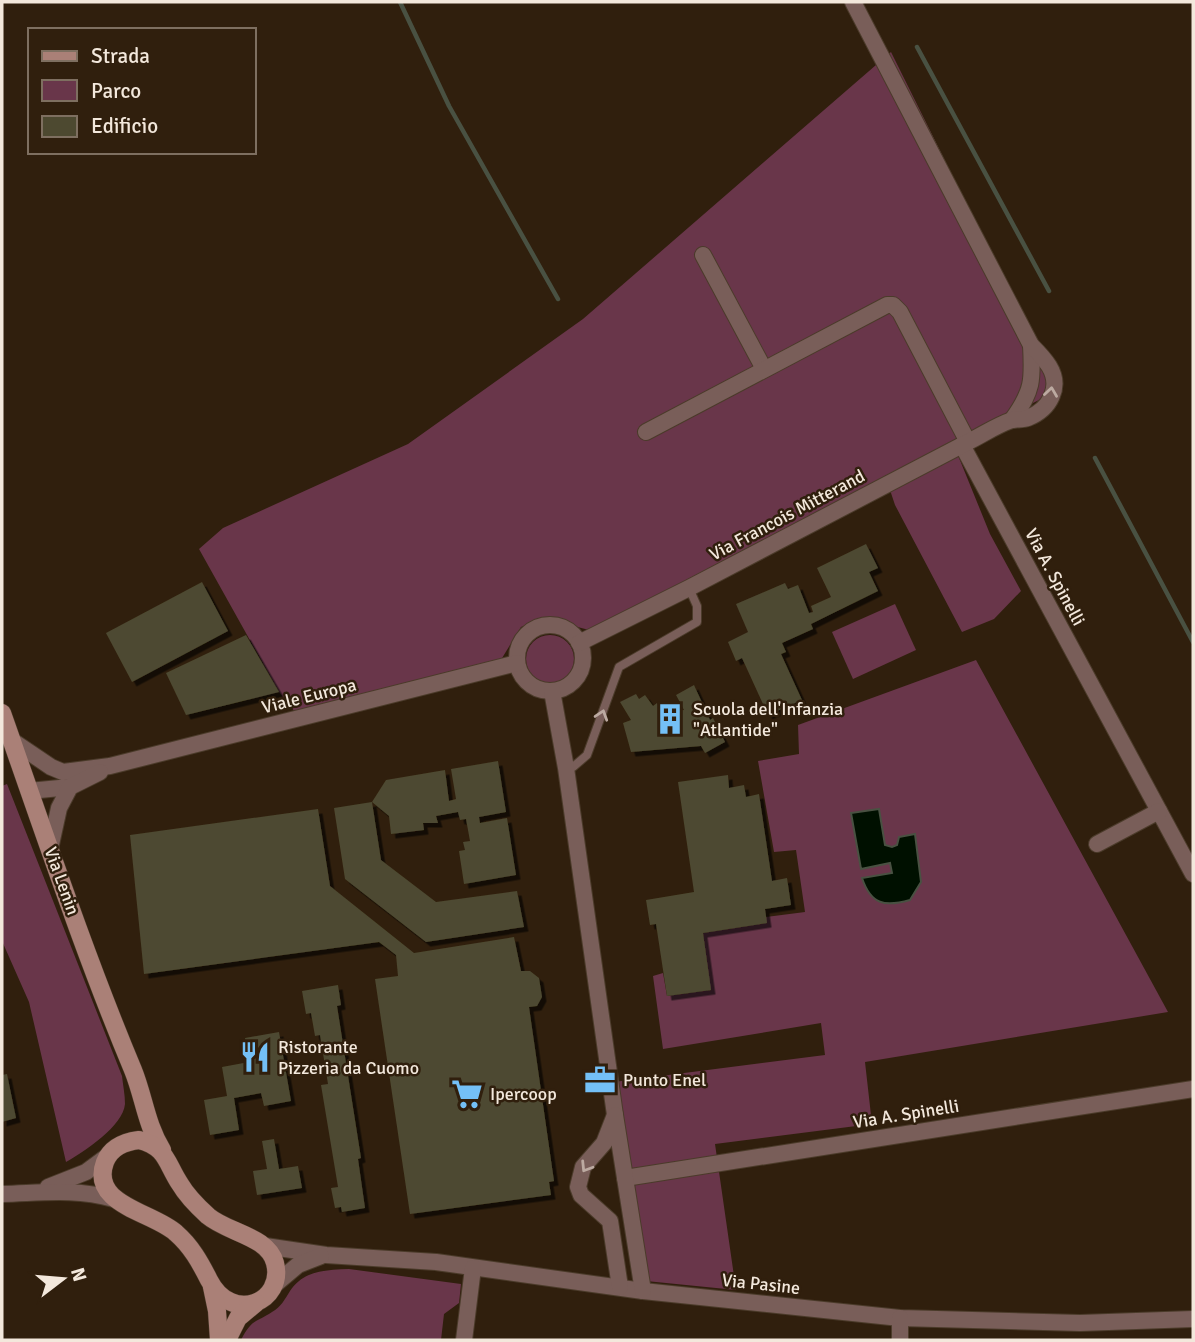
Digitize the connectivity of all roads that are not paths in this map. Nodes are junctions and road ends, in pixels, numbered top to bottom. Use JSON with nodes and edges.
{"nodes":[{"id":1,"x":853,"y":2,"type":"edge"},
{"id":2,"x":703,"y":255,"type":"dead end"},
{"id":3,"x":1031,"y":345,"type":"junction"},
{"id":4,"x":764,"y":369,"type":"junction"},
{"id":5,"x":1012,"y":420,"type":"junction"},
{"id":6,"x":646,"y":432,"type":"dead end"},
{"id":7,"x":965,"y":443,"type":"junction"},
{"id":8,"x":689,"y":588,"type":"junction"},
{"id":9,"x":579,"y":643,"type":"junction"},
{"id":10,"x":517,"y":663,"type":"junction"},
{"id":11,"x":552,"y":691,"type":"junction"},
{"id":12,"x":2,"y":713,"type":"edge"},
{"id":13,"x":11,"y":740,"type":"junction"},
{"id":14,"x":110,"y":766,"type":"junction"},
{"id":15,"x":566,"y":768,"type":"junction"},
{"id":16,"x":63,"y":772,"type":"junction"},
{"id":17,"x":70,"y":787,"type":"junction"},
{"id":18,"x":29,"y":790,"type":"junction"},
{"id":19,"x":1159,"y":811,"type":"junction"},
{"id":20,"x":1097,"y":844,"type":"dead end"},
{"id":21,"x":50,"y":849,"type":"junction"},
{"id":22,"x":1193,"y":874,"type":"edge"},
{"id":23,"x":123,"y":1048,"type":"junction"},
{"id":24,"x":1193,"y":1089,"type":"edge"},
{"id":25,"x":615,"y":1115,"type":"junction"},
{"id":26,"x":601,"y":1147,"type":"junction"},
{"id":27,"x":113,"y":1151,"type":"junction"},
{"id":28,"x":166,"y":1157,"type":"junction"},
{"id":29,"x":624,"y":1171,"type":"junction"},
{"id":30,"x":36,"y":1191,"type":"junction"},
{"id":31,"x":2,"y":1194,"type":"edge"},
{"id":32,"x":114,"y":1199,"type":"junction"},
{"id":33,"x":614,"y":1242,"type":"junction"},
{"id":34,"x":265,"y":1245,"type":"junction"},
{"id":35,"x":636,"y":1246,"type":"junction"},
{"id":36,"x":326,"y":1255,"type":"junction"},
{"id":37,"x":473,"y":1268,"type":"junction"},
{"id":38,"x":211,"y":1284,"type":"junction"},
{"id":39,"x":273,"y":1286,"type":"junction"},
{"id":40,"x":620,"y":1287,"type":"junction"},
{"id":41,"x":643,"y":1291,"type":"junction"},
{"id":42,"x":258,"y":1302,"type":"junction"},
{"id":43,"x":900,"y":1318,"type":"junction"},
{"id":44,"x":1193,"y":1319,"type":"edge"},
{"id":45,"x":219,"y":1340,"type":"edge"},
{"id":46,"x":227,"y":1340,"type":"edge"},
{"id":47,"x":464,"y":1340,"type":"edge"},
{"id":48,"x":900,"y":1340,"type":"edge"}],
"edges":[{"from":1,"to":3,"type":"street"},
{"from":2,"to":4,"type":"street"},
{"from":3,"to":5,"type":"street"},
{"from":5,"to":3,"type":"street","name":"Via Francois Mitterand","one_way":true},
{"from":4,"to":6,"type":"street"},
{"from":4,"to":7,"type":"street","name":"Via A. Spinelli"},
{"from":5,"to":7,"type":"street","name":"Via Francois Mitterand"},
{"from":7,"to":8,"type":"street","name":"Via Francois Mitterand"},
{"from":7,"to":19,"type":"street","name":"Via A. Spinelli"},
{"from":8,"to":9,"type":"street","name":"Via Francois Mitterand"},
{"from":15,"to":8,"type":"lane","one_way":true},
{"from":9,"to":10,"type":"street"},
{"from":9,"to":11,"type":"street"},
{"from":10,"to":11,"type":"street"},
{"from":10,"to":14,"type":"street","name":"Viale Europa"},
{"from":11,"to":15,"type":"street"},
{"from":12,"to":13,"type":"main road","name":"Via Lenin"},
{"from":13,"to":16,"type":"street"},
{"from":13,"to":18,"type":"main road","name":"Via Lenin"},
{"from":14,"to":16,"type":"street"},
{"from":14,"to":17,"type":"street"},
{"from":15,"to":25,"type":"street"},
{"from":16,"to":18,"type":"street"},
{"from":17,"to":18,"type":"street"},
{"from":17,"to":21,"type":"street"},
{"from":18,"to":21,"type":"main road","name":"Via Lenin"},
{"from":19,"to":20,"type":"street"},
{"from":19,"to":22,"type":"street","name":"Via A. Spinelli"},
{"from":21,"to":23,"type":"main road","name":"Via Lenin"},
{"from":23,"to":27,"type":"main road","name":"Via Lenin"},
{"from":23,"to":28,"type":"main road","name":"Via Lenin"},
{"from":24,"to":29,"type":"street","name":"Via A. Spinelli"},
{"from":25,"to":26,"type":"street"},
{"from":25,"to":29,"type":"street"},
{"from":26,"to":29,"type":"street"},
{"from":26,"to":33,"type":"street","one_way":true},
{"from":27,"to":28,"type":"main road"},
{"from":27,"to":30,"type":"street"},
{"from":27,"to":32,"type":"main road"},
{"from":28,"to":34,"type":"main road","name":"Via Lenin"},
{"from":29,"to":35,"type":"street"},
{"from":30,"to":31,"type":"street"},
{"from":30,"to":32,"type":"street"},
{"from":32,"to":38,"type":"main road"},
{"from":33,"to":35,"type":"street"},
{"from":33,"to":40,"type":"street"},
{"from":34,"to":36,"type":"street","name":"Via Pasine"},
{"from":34,"to":39,"type":"main road"},
{"from":35,"to":41,"type":"street"},
{"from":36,"to":37,"type":"street","name":"Via Pasine"},
{"from":36,"to":39,"type":"street"},
{"from":37,"to":40,"type":"street","name":"Via Pasine"},
{"from":37,"to":47,"type":"street"},
{"from":38,"to":42,"type":"main road"},
{"from":38,"to":45,"type":"main road"},
{"from":39,"to":42,"type":"main road"},
{"from":40,"to":41,"type":"street","name":"Via Pasine"},
{"from":41,"to":43,"type":"street","name":"Via Pasine"},
{"from":42,"to":46,"type":"main road"},
{"from":43,"to":44,"type":"street","name":"Via Pasine"},
{"from":43,"to":48,"type":"street"}]}
